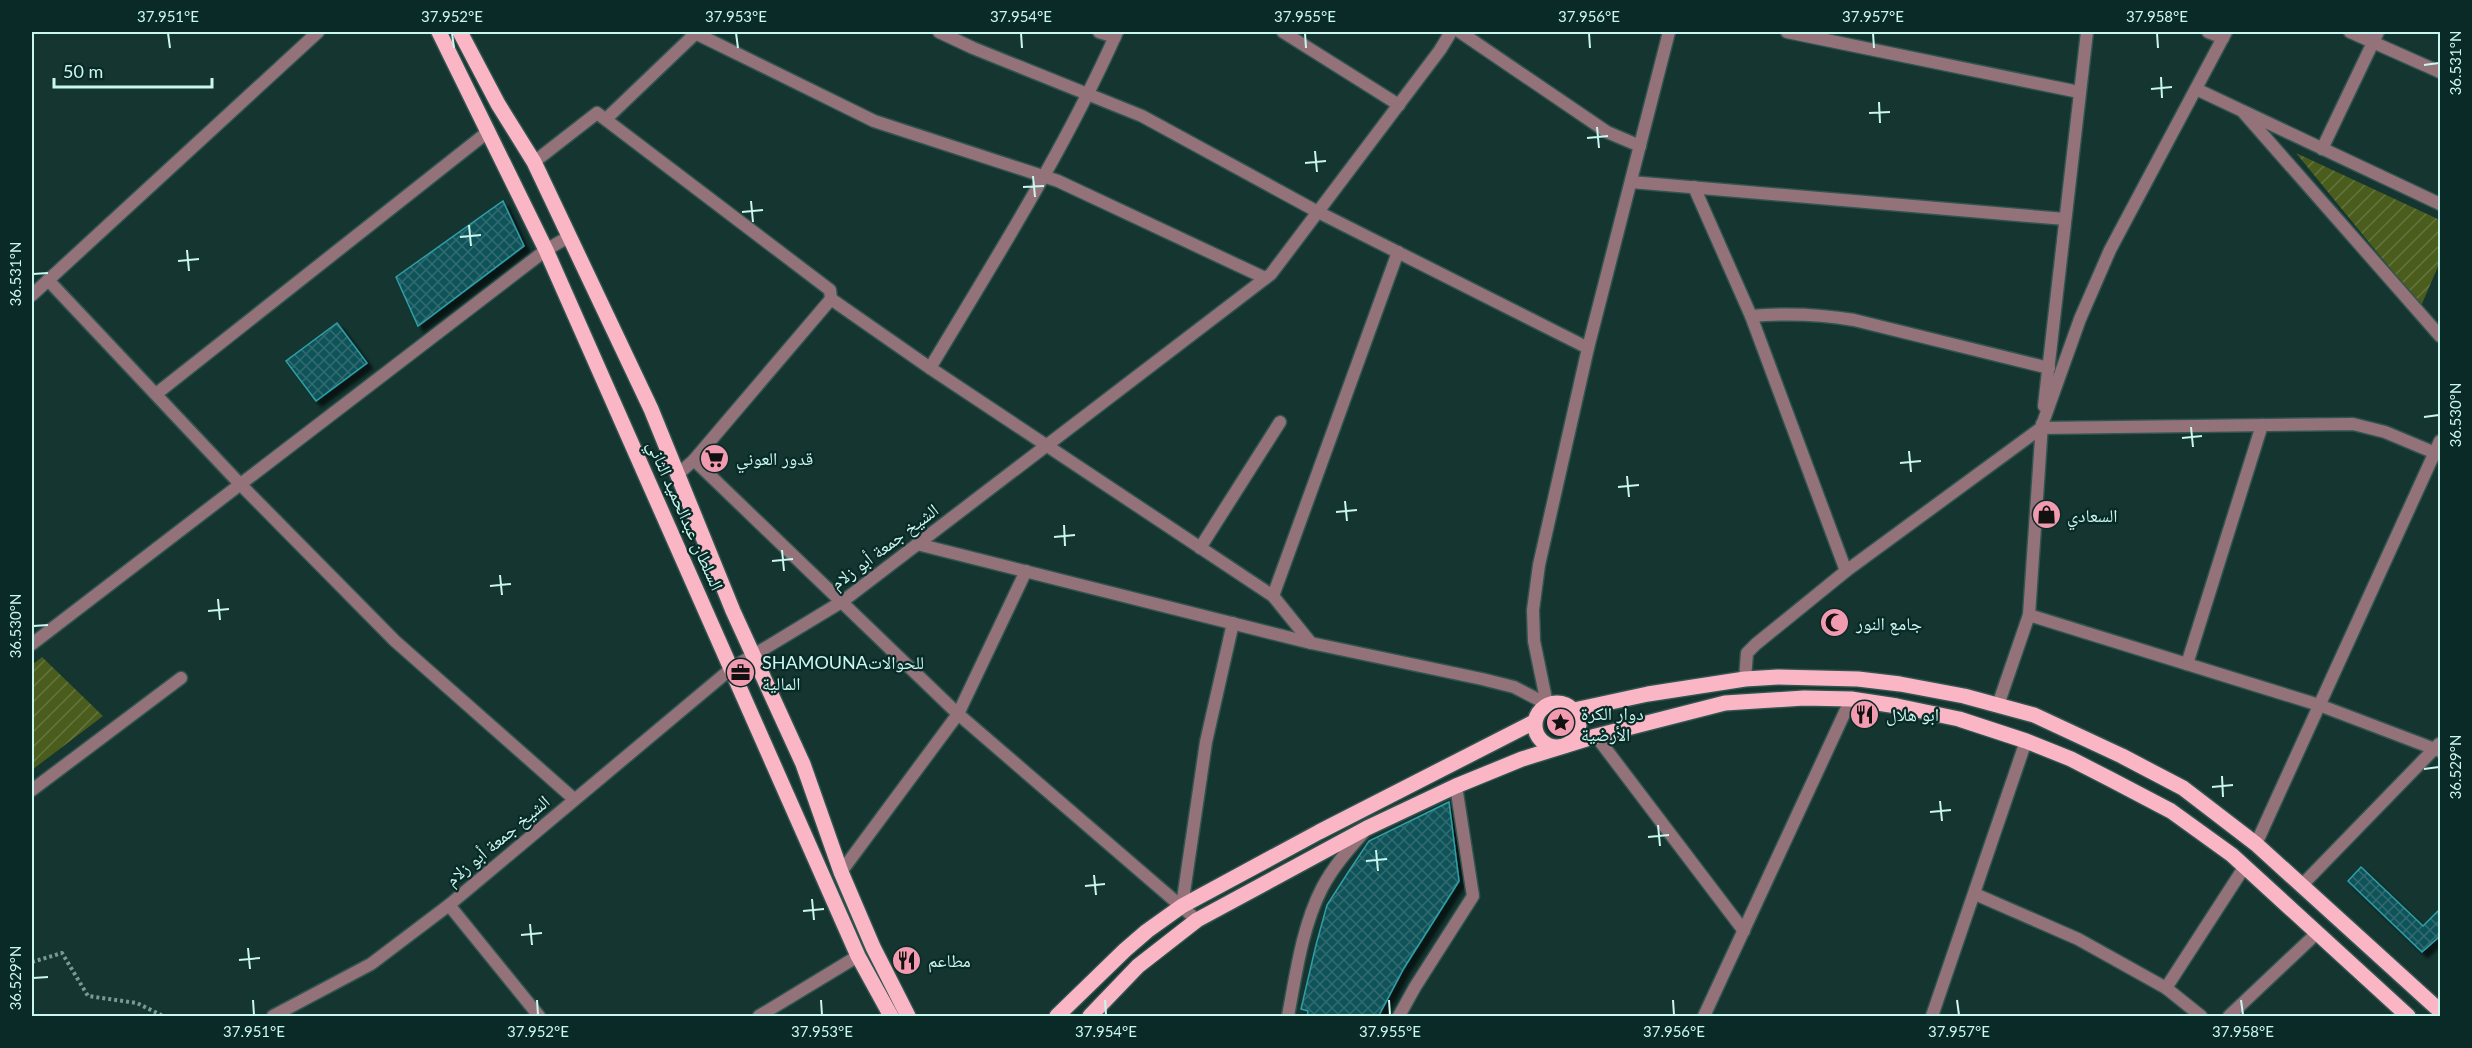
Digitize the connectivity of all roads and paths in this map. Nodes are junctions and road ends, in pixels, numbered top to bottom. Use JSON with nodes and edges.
{"nodes":[{"id":1,"x":318,"y":32,"type":"edge"},
{"id":2,"x":439,"y":32,"type":"edge"},
{"id":3,"x":460,"y":32,"type":"edge"},
{"id":4,"x":695,"y":32,"type":"edge"},
{"id":5,"x":939,"y":32,"type":"edge"},
{"id":6,"x":1099,"y":32,"type":"edge"},
{"id":7,"x":1283,"y":32,"type":"edge"},
{"id":8,"x":1451,"y":32,"type":"edge"},
{"id":9,"x":1460,"y":32,"type":"edge"},
{"id":10,"x":1669,"y":32,"type":"edge"},
{"id":11,"x":1787,"y":32,"type":"edge"},
{"id":12,"x":2087,"y":32,"type":"edge"},
{"id":13,"x":2208,"y":32,"type":"edge"},
{"id":14,"x":2350,"y":32,"type":"edge"},
{"id":15,"x":1116,"y":34,"type":"edge"},
{"id":16,"x":2224,"y":35,"type":"edge"},
{"id":17,"x":2376,"y":37,"type":"edge"},
{"id":18,"x":2440,"y":72,"type":"edge"},
{"id":19,"x":2196,"y":89,"type":"junction"},
{"id":20,"x":2079,"y":92,"type":"junction"},
{"id":21,"x":1089,"y":95,"type":"junction"},
{"id":22,"x":1399,"y":105,"type":"junction"},
{"id":23,"x":2244,"y":113,"type":"junction"},
{"id":24,"x":606,"y":119,"type":"junction"},
{"id":25,"x":489,"y":131,"type":"junction"},
{"id":26,"x":1640,"y":146,"type":"junction"},
{"id":27,"x":2322,"y":149,"type":"junction"},
{"id":28,"x":534,"y":162,"type":"junction"},
{"id":29,"x":1044,"y":177,"type":"junction"},
{"id":30,"x":1631,"y":182,"type":"junction"},
{"id":31,"x":1694,"y":187,"type":"junction"},
{"id":32,"x":2440,"y":204,"type":"edge"},
{"id":33,"x":1318,"y":212,"type":"junction"},
{"id":34,"x":2065,"y":219,"type":"junction"},
{"id":35,"x":570,"y":236,"type":"junction"},
{"id":36,"x":546,"y":250,"type":"junction"},
{"id":37,"x":1398,"y":252,"type":"junction"},
{"id":38,"x":1265,"y":278,"type":"junction"},
{"id":39,"x":48,"y":280,"type":"junction"},
{"id":40,"x":32,"y":295,"type":"edge"},
{"id":41,"x":831,"y":299,"type":"junction"},
{"id":42,"x":1751,"y":316,"type":"junction"},
{"id":43,"x":2440,"y":336,"type":"edge"},
{"id":44,"x":1588,"y":348,"type":"junction"},
{"id":45,"x":930,"y":368,"type":"junction"},
{"id":46,"x":2049,"y":368,"type":"junction"},
{"id":47,"x":156,"y":394,"type":"junction"},
{"id":48,"x":1280,"y":422,"type":"dead end"},
{"id":49,"x":2262,"y":425,"type":"junction"},
{"id":50,"x":2041,"y":428,"type":"junction"},
{"id":51,"x":1046,"y":446,"type":"junction"},
{"id":52,"x":2439,"y":449,"type":"edge"},
{"id":53,"x":694,"y":460,"type":"junction"},
{"id":54,"x":677,"y":475,"type":"junction"},
{"id":55,"x":240,"y":484,"type":"junction"},
{"id":56,"x":917,"y":544,"type":"junction"},
{"id":57,"x":1200,"y":548,"type":"junction"},
{"id":58,"x":1026,"y":571,"type":"junction"},
{"id":59,"x":1846,"y":571,"type":"junction"},
{"id":60,"x":1273,"y":596,"type":"junction"},
{"id":61,"x":843,"y":601,"type":"junction"},
{"id":62,"x":2030,"y":615,"type":"junction"},
{"id":63,"x":1233,"y":623,"type":"junction"},
{"id":64,"x":1311,"y":643,"type":"junction"},
{"id":65,"x":32,"y":644,"type":"edge"},
{"id":66,"x":754,"y":654,"type":"junction"},
{"id":67,"x":2187,"y":664,"type":"junction"},
{"id":68,"x":732,"y":668,"type":"junction"},
{"id":69,"x":181,"y":678,"type":"dead end"},
{"id":70,"x":1745,"y":679,"type":"junction"},
{"id":71,"x":1851,"y":699,"type":"junction"},
{"id":72,"x":1547,"y":704,"type":"junction"},
{"id":73,"x":1998,"y":705,"type":"junction"},
{"id":74,"x":2319,"y":705,"type":"junction"},
{"id":75,"x":1574,"y":710,"type":"junction"},
{"id":76,"x":958,"y":714,"type":"junction"},
{"id":77,"x":1534,"y":722,"type":"junction"},
{"id":78,"x":1596,"y":736,"type":"junction"},
{"id":79,"x":2026,"y":741,"type":"junction"},
{"id":80,"x":1563,"y":746,"type":"junction"},
{"id":81,"x":2439,"y":748,"type":"edge"},
{"id":82,"x":1456,"y":786,"type":"junction"},
{"id":83,"x":32,"y":790,"type":"edge"},
{"id":84,"x":574,"y":799,"type":"junction"},
{"id":85,"x":1367,"y":828,"type":"junction"},
{"id":86,"x":2256,"y":844,"type":"junction"},
{"id":87,"x":2245,"y":866,"type":"junction"},
{"id":88,"x":840,"y":872,"type":"junction"},
{"id":89,"x":2302,"y":885,"type":"junction"},
{"id":90,"x":1975,"y":894,"type":"junction"},
{"id":91,"x":449,"y":904,"type":"junction"},
{"id":92,"x":1182,"y":906,"type":"junction"},
{"id":93,"x":1197,"y":920,"type":"junction"},
{"id":94,"x":1744,"y":931,"type":"junction"},
{"id":95,"x":2317,"y":933,"type":"junction"},
{"id":96,"x":858,"y":956,"type":"junction"},
{"id":97,"x":32,"y":962,"type":"edge"},
{"id":98,"x":2166,"y":988,"type":"junction"},
{"id":99,"x":2440,"y":1011,"type":"edge"},
{"id":100,"x":163,"y":1017,"type":"edge"},
{"id":101,"x":273,"y":1017,"type":"edge"},
{"id":102,"x":539,"y":1017,"type":"edge"},
{"id":103,"x":759,"y":1017,"type":"edge"},
{"id":104,"x":891,"y":1017,"type":"edge"},
{"id":105,"x":908,"y":1017,"type":"edge"},
{"id":106,"x":1057,"y":1017,"type":"edge"},
{"id":107,"x":1090,"y":1017,"type":"edge"},
{"id":108,"x":1288,"y":1017,"type":"edge"},
{"id":109,"x":1400,"y":1017,"type":"edge"},
{"id":110,"x":1704,"y":1017,"type":"edge"},
{"id":111,"x":1932,"y":1017,"type":"edge"},
{"id":112,"x":2201,"y":1017,"type":"edge"},
{"id":113,"x":2229,"y":1017,"type":"edge"},
{"id":114,"x":2408,"y":1017,"type":"edge"}],
"edges":[{"from":1,"to":39,"type":"street"},
{"from":2,"to":25,"type":"main road","name":"السلطان عبدالحميد الثاني"},
{"from":3,"to":28,"type":"main road"},
{"from":4,"to":24,"type":"street"},
{"from":4,"to":29,"type":"street"},
{"from":5,"to":21,"type":"street"},
{"from":6,"to":15,"type":"street"},
{"from":7,"to":22,"type":"street"},
{"from":8,"to":22,"type":"street","name":"الشيخ جمعة أبو زلام"},
{"from":9,"to":26,"type":"street"},
{"from":10,"to":26,"type":"street"},
{"from":11,"to":20,"type":"street"},
{"from":12,"to":20,"type":"street"},
{"from":13,"to":16,"type":"street"},
{"from":14,"to":17,"type":"street"},
{"from":15,"to":21,"type":"street"},
{"from":16,"to":19,"type":"street"},
{"from":17,"to":18,"type":"street"},
{"from":17,"to":27,"type":"street"},
{"from":19,"to":23,"type":"street"},
{"from":19,"to":50,"type":"street"},
{"from":20,"to":34,"type":"street"},
{"from":21,"to":29,"type":"street"},
{"from":21,"to":33,"type":"street"},
{"from":22,"to":33,"type":"street","name":"الشيخ جمعة أبو زلام"},
{"from":23,"to":27,"type":"street"},
{"from":23,"to":43,"type":"street"},
{"from":24,"to":28,"type":"street"},
{"from":24,"to":41,"type":"street"},
{"from":25,"to":36,"type":"main road","name":"السلطان عبدالحميد الثاني"},
{"from":25,"to":47,"type":"street"},
{"from":26,"to":30,"type":"street"},
{"from":27,"to":32,"type":"street"},
{"from":28,"to":35,"type":"main road"},
{"from":29,"to":38,"type":"street"},
{"from":29,"to":45,"type":"street"},
{"from":30,"to":31,"type":"street"},
{"from":30,"to":44,"type":"street"},
{"from":31,"to":34,"type":"street"},
{"from":31,"to":42,"type":"street"},
{"from":33,"to":37,"type":"street"},
{"from":33,"to":38,"type":"street","name":"الشيخ جمعة أبو زلام"},
{"from":34,"to":46,"type":"street"},
{"from":35,"to":36,"type":"street"},
{"from":35,"to":54,"type":"main road"},
{"from":36,"to":55,"type":"street"},
{"from":36,"to":68,"type":"main road","name":"السلطان عبدالحميد الثاني"},
{"from":37,"to":44,"type":"street"},
{"from":37,"to":60,"type":"street"},
{"from":38,"to":51,"type":"street","name":"الشيخ جمعة أبو زلام"},
{"from":39,"to":40,"type":"street"},
{"from":39,"to":47,"type":"street"},
{"from":41,"to":45,"type":"street"},
{"from":41,"to":53,"type":"street"},
{"from":42,"to":46,"type":"street"},
{"from":42,"to":59,"type":"street"},
{"from":44,"to":72,"type":"street"},
{"from":45,"to":51,"type":"street"},
{"from":46,"to":50,"type":"street"},
{"from":47,"to":55,"type":"street"},
{"from":48,"to":57,"type":"street"},
{"from":49,"to":50,"type":"street"},
{"from":49,"to":52,"type":"street"},
{"from":49,"to":67,"type":"street"},
{"from":50,"to":59,"type":"street"},
{"from":50,"to":62,"type":"street"},
{"from":51,"to":56,"type":"street","name":"الشيخ جمعة أبو زلام"},
{"from":51,"to":57,"type":"street"},
{"from":52,"to":74,"type":"street"},
{"from":53,"to":54,"type":"street"},
{"from":53,"to":61,"type":"street"},
{"from":54,"to":66,"type":"main road"},
{"from":55,"to":65,"type":"street"},
{"from":55,"to":84,"type":"street"},
{"from":56,"to":58,"type":"street"},
{"from":56,"to":61,"type":"street","name":"الشيخ جمعة أبو زلام"},
{"from":57,"to":60,"type":"street"},
{"from":58,"to":63,"type":"street"},
{"from":58,"to":76,"type":"street"},
{"from":59,"to":70,"type":"street"},
{"from":60,"to":64,"type":"street"},
{"from":61,"to":66,"type":"street","name":"الشيخ جمعة أبو زلام"},
{"from":61,"to":76,"type":"street"},
{"from":62,"to":67,"type":"street"},
{"from":62,"to":73,"type":"street"},
{"from":63,"to":64,"type":"street"},
{"from":63,"to":92,"type":"street"},
{"from":64,"to":72,"type":"street"},
{"from":66,"to":68,"type":"street","name":"الشيخ جمعة أبو زلام"},
{"from":66,"to":88,"type":"main road"},
{"from":67,"to":74,"type":"street"},
{"from":68,"to":84,"type":"street","name":"الشيخ جمعة أبو زلام"},
{"from":68,"to":96,"type":"main road","name":"السلطان عبدالحميد الثاني"},
{"from":69,"to":83,"type":"street"},
{"from":70,"to":73,"type":"main road"},
{"from":70,"to":75,"type":"main road"},
{"from":71,"to":78,"type":"main road"},
{"from":71,"to":79,"type":"main road"},
{"from":71,"to":94,"type":"street"},
{"from":72,"to":75,"type":"main road"},
{"from":72,"to":77,"type":"main road"},
{"from":73,"to":86,"type":"main road"},
{"from":74,"to":81,"type":"street"},
{"from":74,"to":86,"type":"street"},
{"from":75,"to":80,"type":"main road"},
{"from":76,"to":88,"type":"street"},
{"from":76,"to":92,"type":"street"},
{"from":77,"to":80,"type":"main road"},
{"from":77,"to":92,"type":"main road"},
{"from":78,"to":80,"type":"main road"},
{"from":78,"to":94,"type":"street"},
{"from":79,"to":87,"type":"main road"},
{"from":79,"to":90,"type":"street"},
{"from":80,"to":82,"type":"main road"},
{"from":81,"to":89,"type":"street"},
{"from":82,"to":85,"type":"main road"},
{"from":82,"to":109,"type":"street"},
{"from":84,"to":91,"type":"street","name":"الشيخ جمعة أبو زلام"},
{"from":85,"to":93,"type":"main road"},
{"from":85,"to":108,"type":"street"},
{"from":86,"to":89,"type":"main road"},
{"from":87,"to":95,"type":"main road"},
{"from":87,"to":98,"type":"street"},
{"from":88,"to":105,"type":"main road"},
{"from":89,"to":99,"type":"main road"},
{"from":90,"to":98,"type":"street"},
{"from":90,"to":111,"type":"street"},
{"from":91,"to":101,"type":"street","name":"الشيخ جمعة أبو زلام"},
{"from":91,"to":102,"type":"street"},
{"from":92,"to":93,"type":"street"},
{"from":92,"to":106,"type":"main road"},
{"from":93,"to":107,"type":"main road"},
{"from":94,"to":110,"type":"street"},
{"from":95,"to":113,"type":"street"},
{"from":95,"to":114,"type":"main road"},
{"from":96,"to":103,"type":"street"},
{"from":96,"to":104,"type":"main road","name":"السلطان عبدالحميد الثاني"},
{"from":97,"to":100,"type":"path"},
{"from":98,"to":112,"type":"street"}]}
